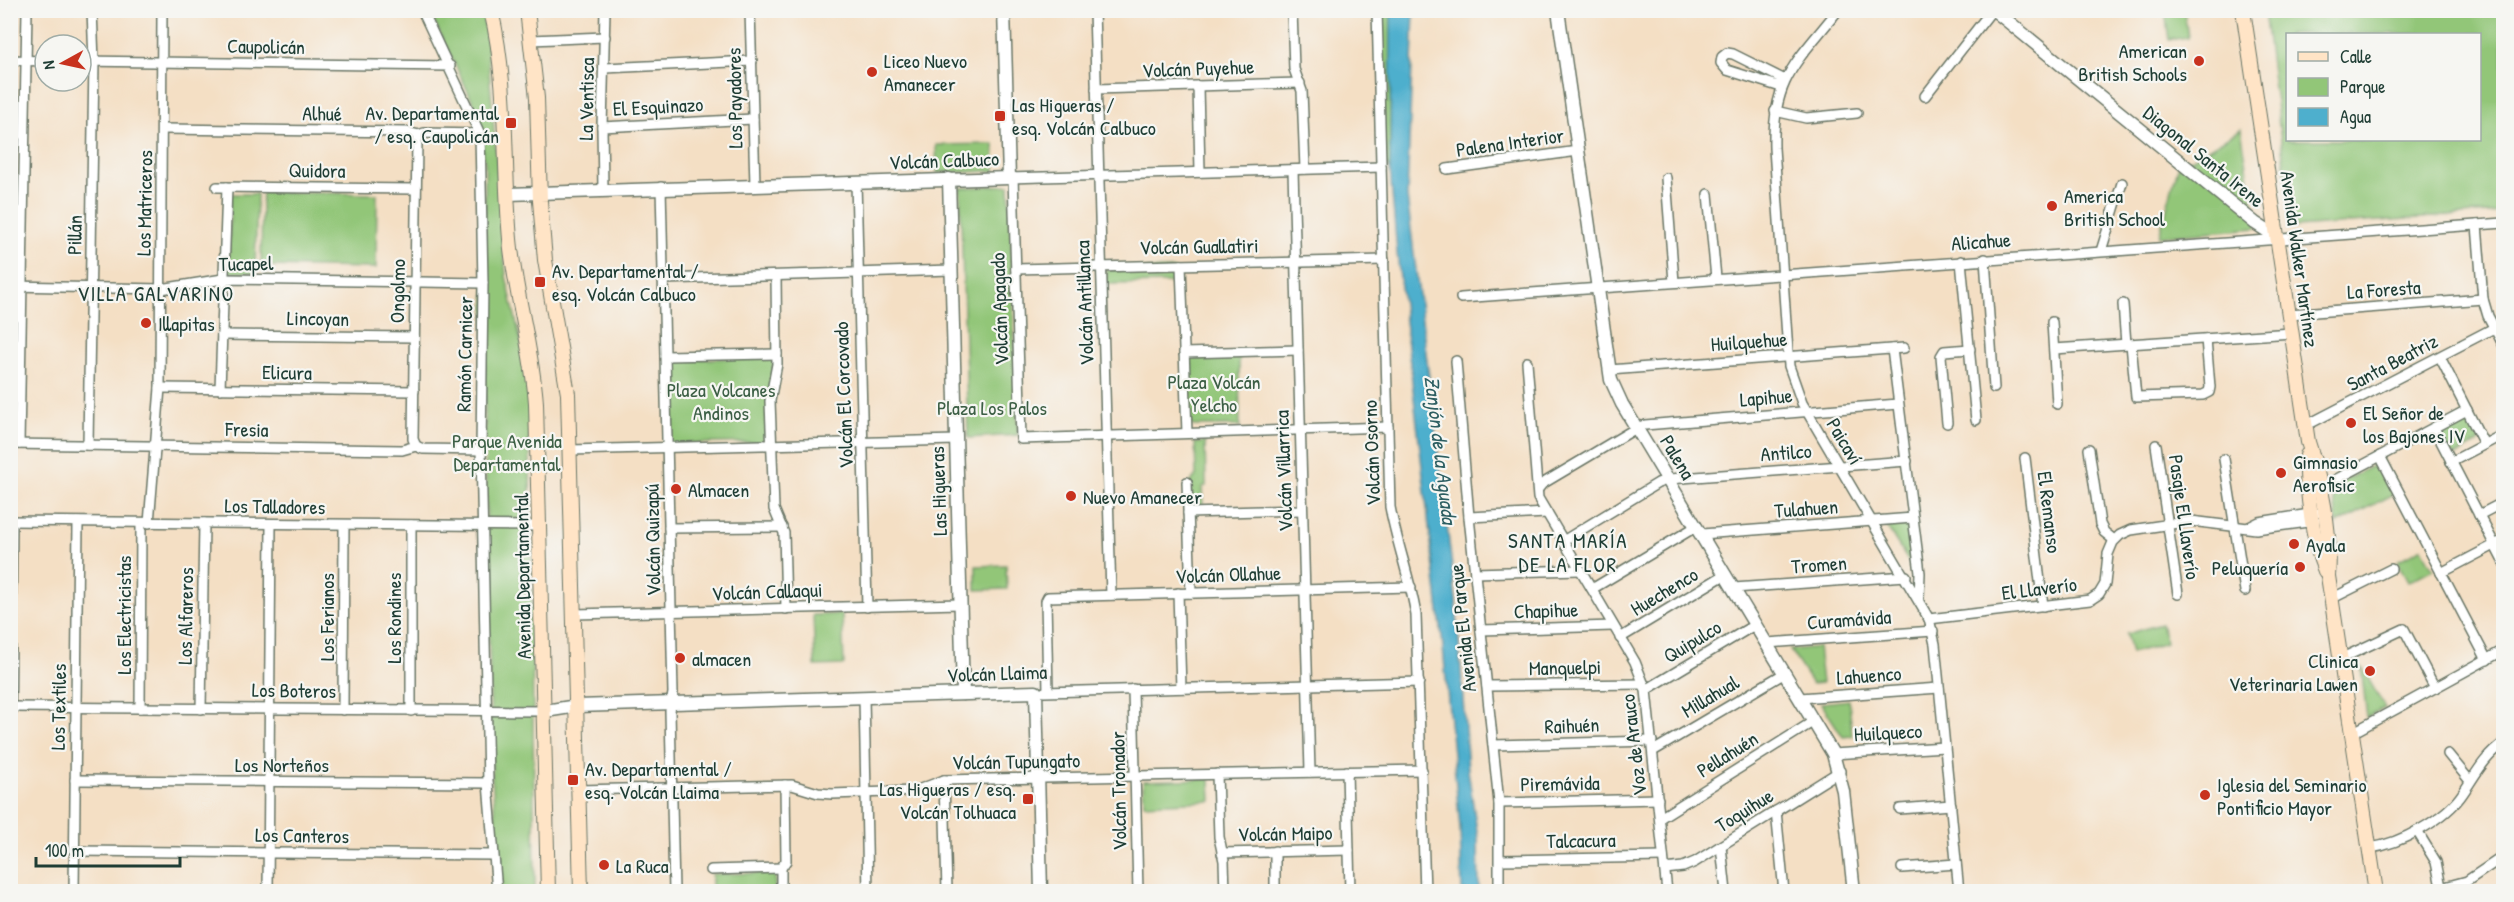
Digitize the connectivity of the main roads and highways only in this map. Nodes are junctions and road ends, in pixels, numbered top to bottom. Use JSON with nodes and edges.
{"nodes":[{"id":1,"x":491,"y":10,"type":"edge"},
{"id":2,"x":526,"y":10,"type":"edge"},
{"id":3,"x":2243,"y":10,"type":"edge"},
{"id":4,"x":2308,"y":442,"type":"junction"},
{"id":5,"x":2318,"y":517,"type":"junction"},
{"id":6,"x":548,"y":891,"type":"edge"},
{"id":7,"x":581,"y":891,"type":"edge"},
{"id":8,"x":2376,"y":891,"type":"edge"}],
"edges":[{"from":1,"to":6,"type":"main road","name":"Avenida Departamental"},
{"from":2,"to":7,"type":"main road"},
{"from":3,"to":4,"type":"main road","name":"Avenida Walker Martínez"},
{"from":4,"to":5,"type":"main road","name":"Avenida Walker Martínez"},
{"from":4,"to":5,"type":"main road","name":"Avenida Walker Martínez"},
{"from":5,"to":8,"type":"main road","name":"Avenida Walker Martínez"}]}
